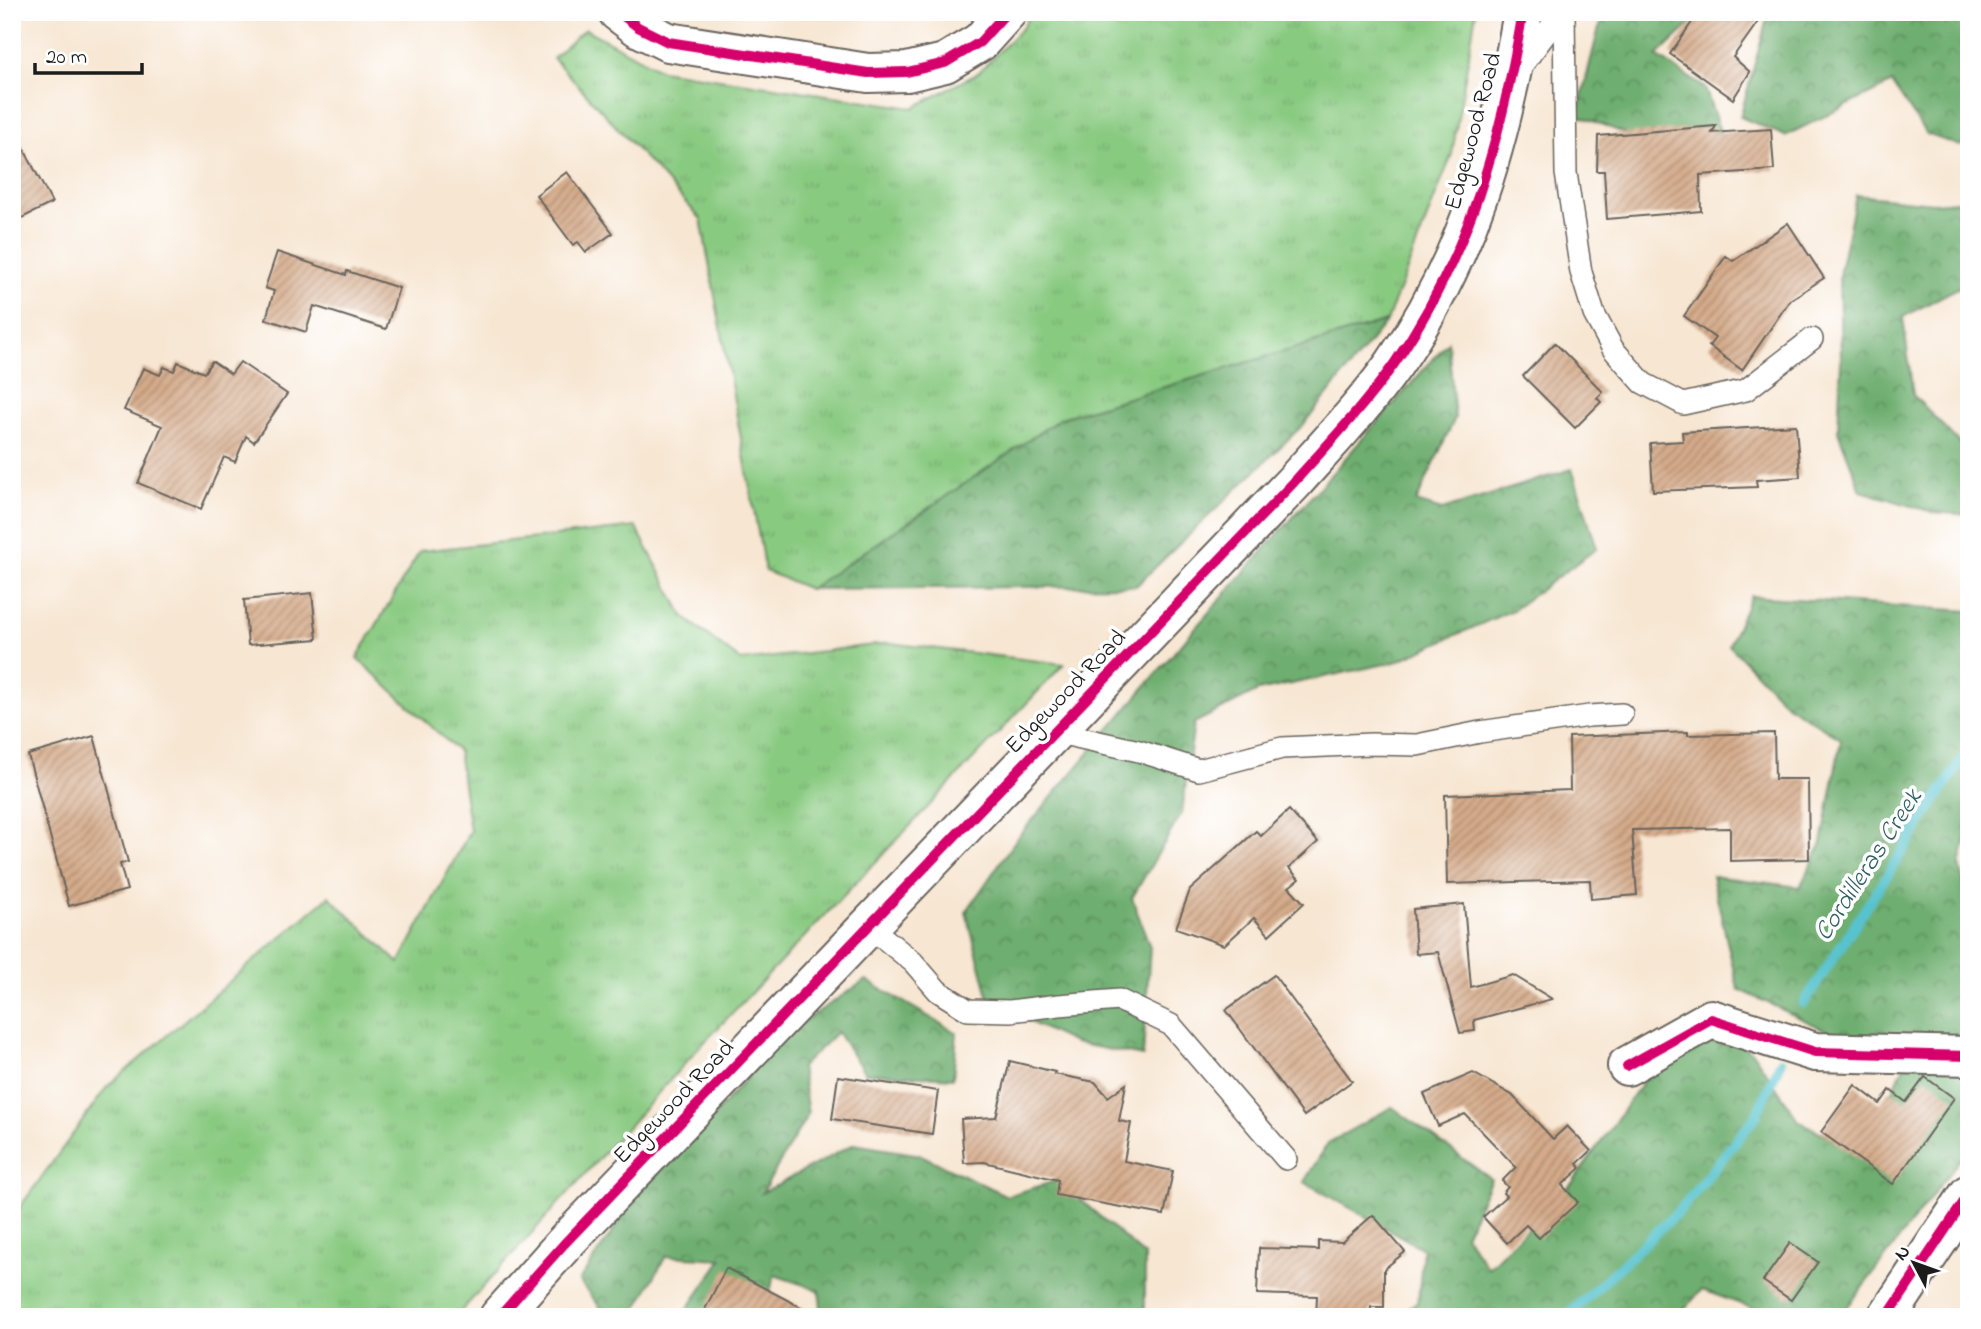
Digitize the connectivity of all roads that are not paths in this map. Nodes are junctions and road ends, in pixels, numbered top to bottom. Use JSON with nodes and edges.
{"nodes":[{"id":1,"x":618,"y":12,"type":"edge"},
{"id":2,"x":1007,"y":12,"type":"edge"},
{"id":3,"x":1524,"y":12,"type":"edge"},
{"id":4,"x":1563,"y":12,"type":"edge"},
{"id":5,"x":1512,"y":78,"type":"junction"},
{"id":6,"x":1812,"y":339,"type":"dead end"},
{"id":7,"x":1622,"y":713,"type":"dead end"},
{"id":8,"x":1055,"y":732,"type":"junction"},
{"id":9,"x":869,"y":926,"type":"junction"},
{"id":10,"x":1969,"y":1056,"type":"edge"},
{"id":11,"x":1627,"y":1066,"type":"dead end"},
{"id":12,"x":1286,"y":1159,"type":"dead end"},
{"id":13,"x":1969,"y":1194,"type":"edge"},
{"id":14,"x":499,"y":1317,"type":"edge"},
{"id":15,"x":1887,"y":1317,"type":"edge"}],
"edges":[{"from":1,"to":2,"type":"main road"},
{"from":3,"to":5,"type":"main road","name":"Edgewood Road"},
{"from":4,"to":5,"type":"lane"},
{"from":4,"to":6,"type":"lane"},
{"from":5,"to":8,"type":"main road","name":"Edgewood Road"},
{"from":7,"to":8,"type":"lane"},
{"from":8,"to":9,"type":"main road","name":"Edgewood Road"},
{"from":9,"to":12,"type":"lane"},
{"from":9,"to":14,"type":"main road","name":"Edgewood Road"},
{"from":10,"to":11,"type":"main road"},
{"from":13,"to":15,"type":"main road"}]}
